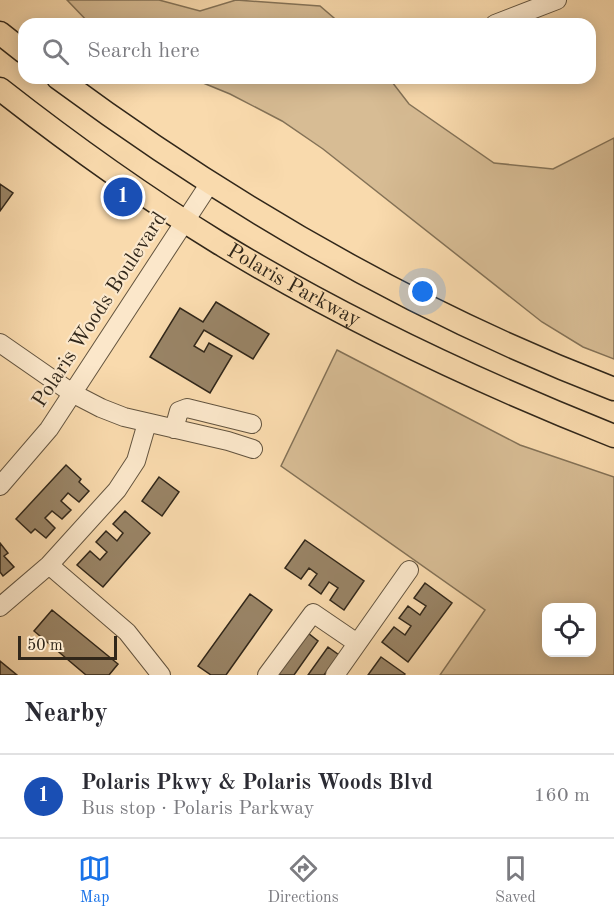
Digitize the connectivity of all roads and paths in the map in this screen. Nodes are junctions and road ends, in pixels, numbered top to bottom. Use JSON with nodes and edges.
{"nodes":[{"id":1,"x":557,"y":0,"type":"edge"},
{"id":2,"x":510,"y":18,"type":"edge"},
{"id":3,"x":0,"y":33,"type":"edge"},
{"id":4,"x":18,"y":47,"type":"edge"},
{"id":5,"x":66,"y":84,"type":"edge"},
{"id":6,"x":0,"y":89,"type":"edge"},
{"id":7,"x":210,"y":183,"type":"junction"},
{"id":8,"x":185,"y":220,"type":"junction"},
{"id":9,"x":0,"y":343,"type":"edge"},
{"id":10,"x":614,"y":389,"type":"edge"},
{"id":11,"x":72,"y":393,"type":"junction"},
{"id":12,"x":147,"y":423,"type":"junction"},
{"id":13,"x":252,"y":424,"type":"dead end"},
{"id":14,"x":174,"y":429,"type":"junction"},
{"id":15,"x":614,"y":436,"type":"edge"},
{"id":16,"x":253,"y":449,"type":"dead end"},
{"id":17,"x":0,"y":486,"type":"edge"},
{"id":18,"x":50,"y":565,"type":"junction"},
{"id":19,"x":409,"y":570,"type":"dead end"},
{"id":20,"x":0,"y":607,"type":"edge"},
{"id":21,"x":357,"y":643,"type":"junction"},
{"id":22,"x":160,"y":675,"type":"edge"},
{"id":23,"x":267,"y":675,"type":"edge"},
{"id":24,"x":334,"y":675,"type":"edge"}],
"edges":[{"from":1,"to":2,"type":"street"},
{"from":3,"to":4,"type":"main road"},
{"from":5,"to":7,"type":"main road","name":"Polaris Parkway"},
{"from":6,"to":8,"type":"main road","name":"Polaris Parkway"},
{"from":7,"to":8,"type":"street","name":"Polaris Woods Boulevard"},
{"from":7,"to":10,"type":"main road","name":"Polaris Parkway"},
{"from":8,"to":11,"type":"street","name":"Polaris Woods Boulevard"},
{"from":8,"to":15,"type":"main road","name":"Polaris Parkway"},
{"from":9,"to":11,"type":"street"},
{"from":11,"to":12,"type":"street"},
{"from":11,"to":17,"type":"street","name":"Polaris Woods Boulevard"},
{"from":12,"to":14,"type":"street"},
{"from":12,"to":18,"type":"street"},
{"from":13,"to":14,"type":"street"},
{"from":14,"to":16,"type":"street"},
{"from":18,"to":20,"type":"street"},
{"from":18,"to":22,"type":"street"},
{"from":19,"to":21,"type":"street"},
{"from":21,"to":23,"type":"street"},
{"from":21,"to":24,"type":"street"}]}
